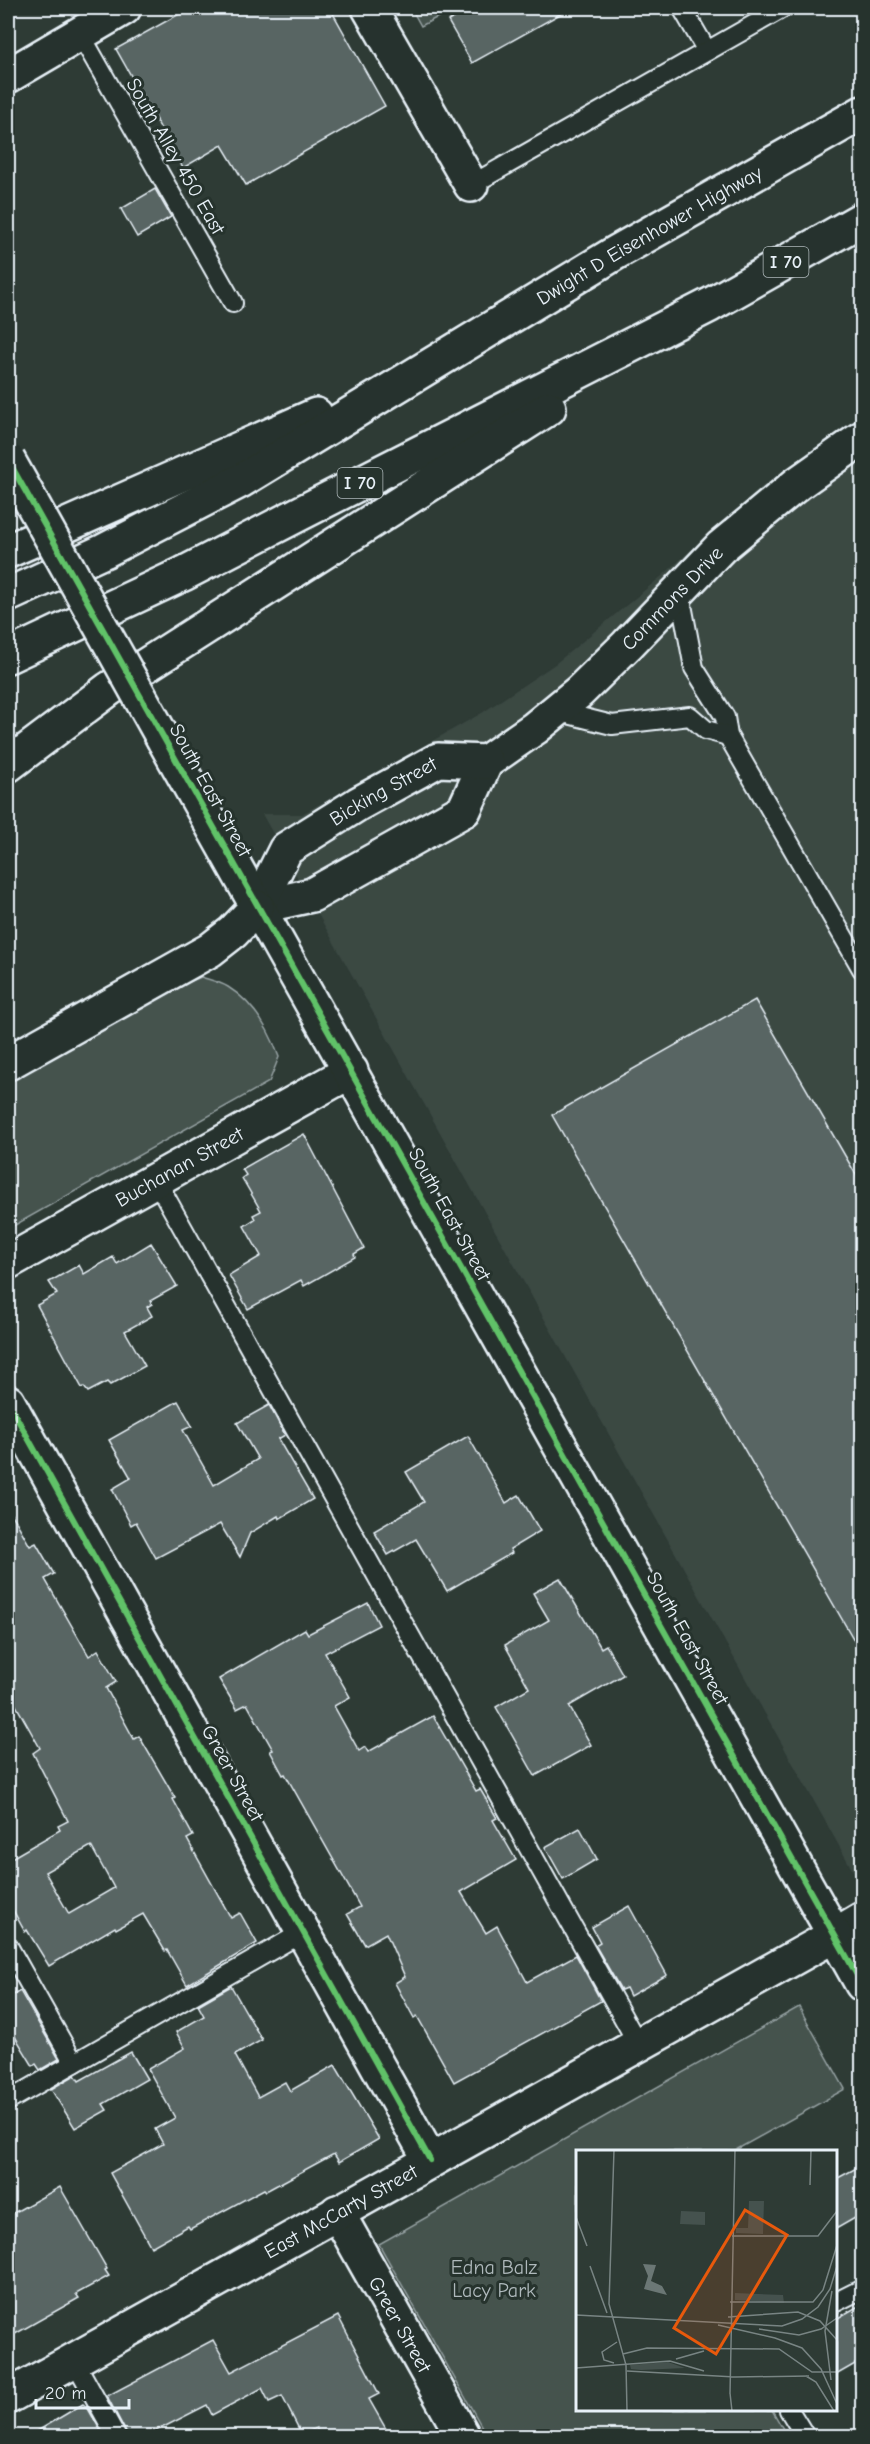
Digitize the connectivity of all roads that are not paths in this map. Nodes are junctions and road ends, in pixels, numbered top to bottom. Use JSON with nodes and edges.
{"nodes":[{"id":1,"x":112,"y":8,"type":"edge"},
{"id":2,"x":124,"y":8,"type":"edge"},
{"id":3,"x":369,"y":8,"type":"edge"},
{"id":4,"x":682,"y":8,"type":"edge"},
{"id":5,"x":783,"y":8,"type":"edge"},
{"id":6,"x":79,"y":32,"type":"junction"},
{"id":7,"x":707,"y":51,"type":"junction"},
{"id":8,"x":8,"y":76,"type":"edge"},
{"id":9,"x":862,"y":113,"type":"edge"},
{"id":10,"x":471,"y":185,"type":"joint"},
{"id":11,"x":862,"y":219,"type":"edge"},
{"id":12,"x":233,"y":303,"type":"dead end"},
{"id":13,"x":710,"y":305,"type":"junction"},
{"id":14,"x":438,"y":360,"type":"junction"},
{"id":15,"x":862,"y":438,"type":"edge"},
{"id":16,"x":8,"y":460,"type":"edge"},
{"id":17,"x":8,"y":551,"type":"edge"},
{"id":18,"x":679,"y":589,"type":"junction"},
{"id":19,"x":8,"y":595,"type":"edge"},
{"id":20,"x":8,"y":656,"type":"edge"},
{"id":21,"x":556,"y":711,"type":"junction"},
{"id":22,"x":728,"y":736,"type":"junction"},
{"id":23,"x":486,"y":762,"type":"junction"},
{"id":24,"x":8,"y":765,"type":"edge"},
{"id":25,"x":257,"y":907,"type":"junction"},
{"id":26,"x":862,"y":969,"type":"edge"},
{"id":27,"x":8,"y":1063,"type":"edge"},
{"id":28,"x":351,"y":1071,"type":"junction"},
{"id":29,"x":156,"y":1180,"type":"junction"},
{"id":30,"x":8,"y":1262,"type":"edge"},
{"id":31,"x":8,"y":1402,"type":"edge"},
{"id":32,"x":849,"y":1927,"type":"edge"},
{"id":33,"x":303,"y":1932,"type":"junction"},
{"id":34,"x":8,"y":1946,"type":"edge"},
{"id":35,"x":862,"y":1984,"type":"edge"},
{"id":36,"x":638,"y":2044,"type":"junction"},
{"id":37,"x":74,"y":2063,"type":"junction"},
{"id":38,"x":8,"y":2100,"type":"edge"},
{"id":39,"x":430,"y":2160,"type":"junction"},
{"id":40,"x":337,"y":2212,"type":"junction"},
{"id":41,"x":862,"y":2289,"type":"edge"},
{"id":42,"x":837,"y":2302,"type":"edge"},
{"id":43,"x":74,"y":2360,"type":"junction"},
{"id":44,"x":8,"y":2397,"type":"edge"},
{"id":45,"x":790,"y":2411,"type":"edge"},
{"id":46,"x":116,"y":2436,"type":"edge"},
{"id":47,"x":463,"y":2436,"type":"edge"},
{"id":48,"x":805,"y":2436,"type":"edge"}],
"edges":[{"from":1,"to":6,"type":"main road"},
{"from":2,"to":6,"type":"main road"},
{"from":3,"to":10,"type":"main road"},
{"from":4,"to":7,"type":"lane"},
{"from":5,"to":7,"type":"lane"},
{"from":6,"to":8,"type":"main road"},
{"from":6,"to":12,"type":"lane","name":"South Alley 450 East"},
{"from":7,"to":10,"type":"lane"},
{"from":9,"to":14,"type":"main road","name":"Dwight D Eisenhower Highway"},
{"from":11,"to":13,"type":"main road","number":"I 70"},
{"from":13,"to":20,"type":"main road","number":"I 70"},
{"from":13,"to":24,"type":"main road"},
{"from":14,"to":17,"type":"main road"},
{"from":14,"to":19,"type":"main road"},
{"from":15,"to":18,"type":"main road","name":"Commons Drive"},
{"from":16,"to":25,"type":"main road","name":"South East Street","bridge":true},
{"from":18,"to":21,"type":"main road","name":"Commons Drive"},
{"from":18,"to":22,"type":"lane"},
{"from":21,"to":22,"type":"lane"},
{"from":21,"to":23,"type":"main road","name":"Commons Drive"},
{"from":22,"to":26,"type":"lane"},
{"from":23,"to":25,"type":"main road"},
{"from":23,"to":25,"type":"main road","name":"Bicking Street"},
{"from":25,"to":27,"type":"main road","name":"Bicking Street"},
{"from":25,"to":28,"type":"main road","name":"South East Street"},
{"from":28,"to":29,"type":"main road","name":"Buchanan Street"},
{"from":28,"to":32,"type":"main road","name":"South East Street"},
{"from":29,"to":30,"type":"main road","name":"Buchanan Street"},
{"from":29,"to":36,"type":"lane"},
{"from":31,"to":33,"type":"main road","name":"Greer Street"},
{"from":32,"to":35,"type":"main road","name":"South East Street"},
{"from":32,"to":36,"type":"main road","name":"East McCarty Street"},
{"from":33,"to":37,"type":"lane"},
{"from":33,"to":39,"type":"main road","name":"Greer Street"},
{"from":34,"to":37,"type":"lane"},
{"from":36,"to":39,"type":"main road","name":"East McCarty Street"},
{"from":37,"to":38,"type":"lane"},
{"from":39,"to":40,"type":"main road","name":"East McCarty Street"},
{"from":40,"to":43,"type":"main road","name":"East McCarty Street"},
{"from":40,"to":47,"type":"main road","name":"Greer Street"},
{"from":41,"to":42,"type":"lane"},
{"from":43,"to":44,"type":"main road","name":"East McCarty Street"},
{"from":43,"to":46,"type":"lane"},
{"from":45,"to":48,"type":"lane"}]}
